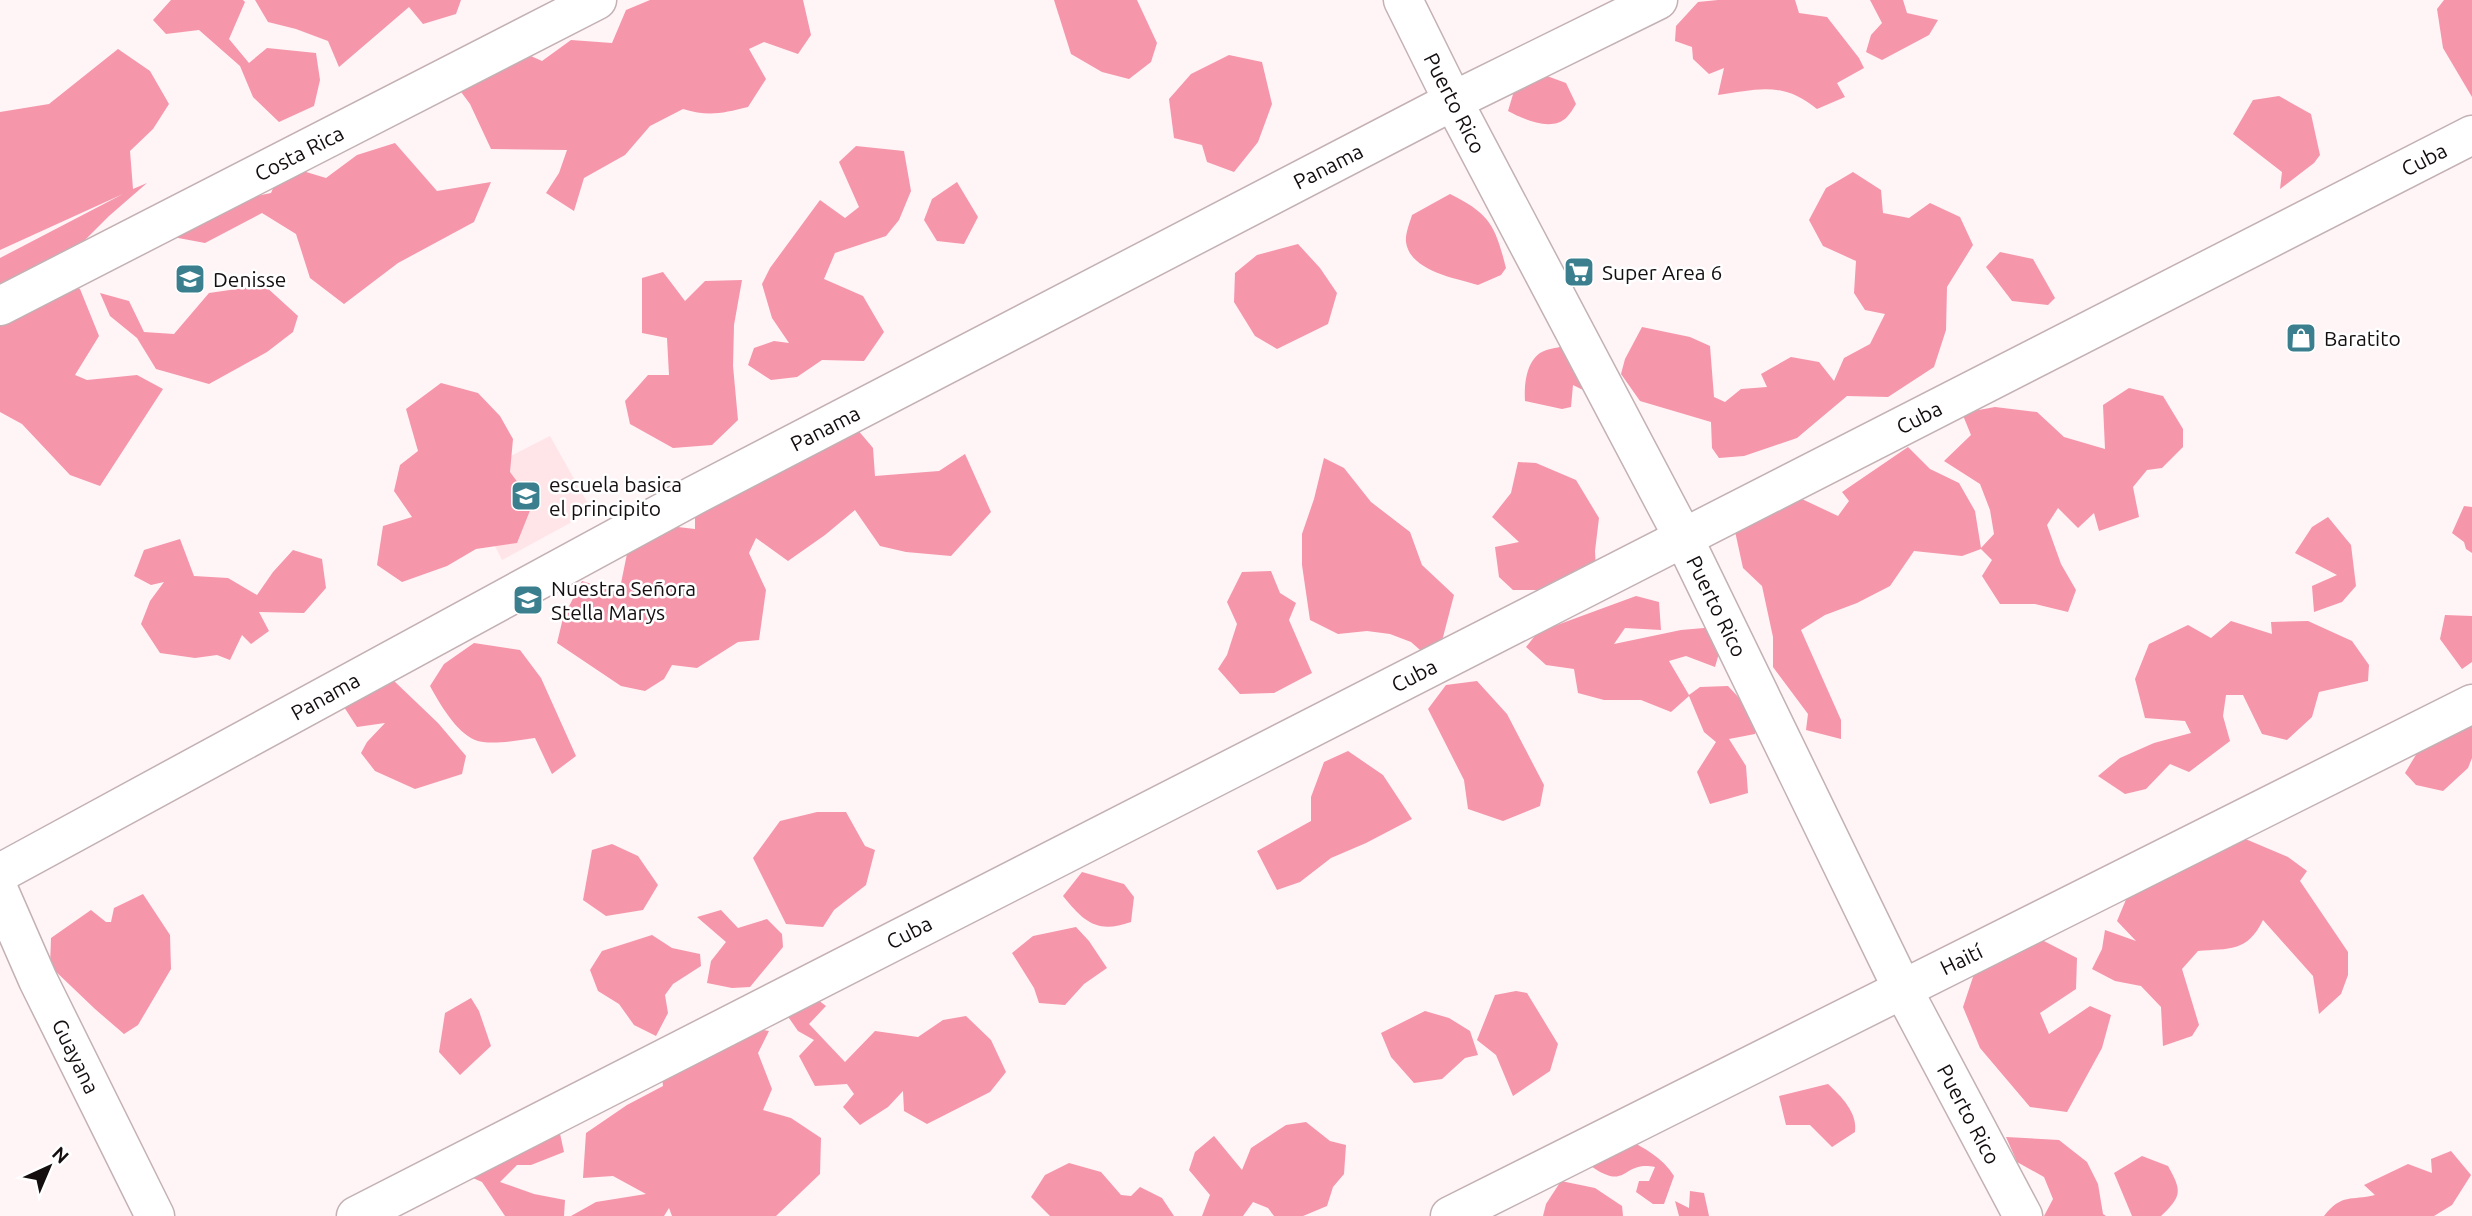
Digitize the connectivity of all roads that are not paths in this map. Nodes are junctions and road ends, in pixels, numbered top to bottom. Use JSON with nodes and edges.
{"nodes":[{"id":1,"x":597,"y":0,"type":"edge"},
{"id":2,"x":1403,"y":0,"type":"edge"},
{"id":3,"x":1658,"y":0,"type":"edge"},
{"id":4,"x":1453,"y":101,"type":"junction"},
{"id":5,"x":2472,"y":135,"type":"edge"},
{"id":6,"x":0,"y":306,"type":"edge"},
{"id":7,"x":1683,"y":537,"type":"junction"},
{"id":8,"x":2472,"y":704,"type":"edge"},
{"id":9,"x":0,"y":873,"type":"edge"},
{"id":10,"x":0,"y":893,"type":"edge"},
{"id":11,"x":1902,"y":988,"type":"junction"},
{"id":12,"x":155,"y":1216,"type":"edge"},
{"id":13,"x":356,"y":1216,"type":"edge"},
{"id":14,"x":1451,"y":1216,"type":"edge"},
{"id":15,"x":2024,"y":1216,"type":"edge"}],
"edges":[{"from":1,"to":6,"type":"street","name":"Costa Rica"},
{"from":2,"to":4,"type":"street","name":"Puerto Rico"},
{"from":3,"to":4,"type":"street","name":"Panama"},
{"from":4,"to":7,"type":"street","name":"Puerto Rico"},
{"from":4,"to":9,"type":"street","name":"Panama"},
{"from":5,"to":7,"type":"street","name":"Cuba"},
{"from":7,"to":11,"type":"street","name":"Puerto Rico"},
{"from":7,"to":13,"type":"street","name":"Cuba"},
{"from":8,"to":11,"type":"street","name":"Haití"},
{"from":10,"to":12,"type":"street","name":"Guayana"},
{"from":11,"to":14,"type":"street","name":"Haití"},
{"from":11,"to":15,"type":"street","name":"Puerto Rico"}]}
